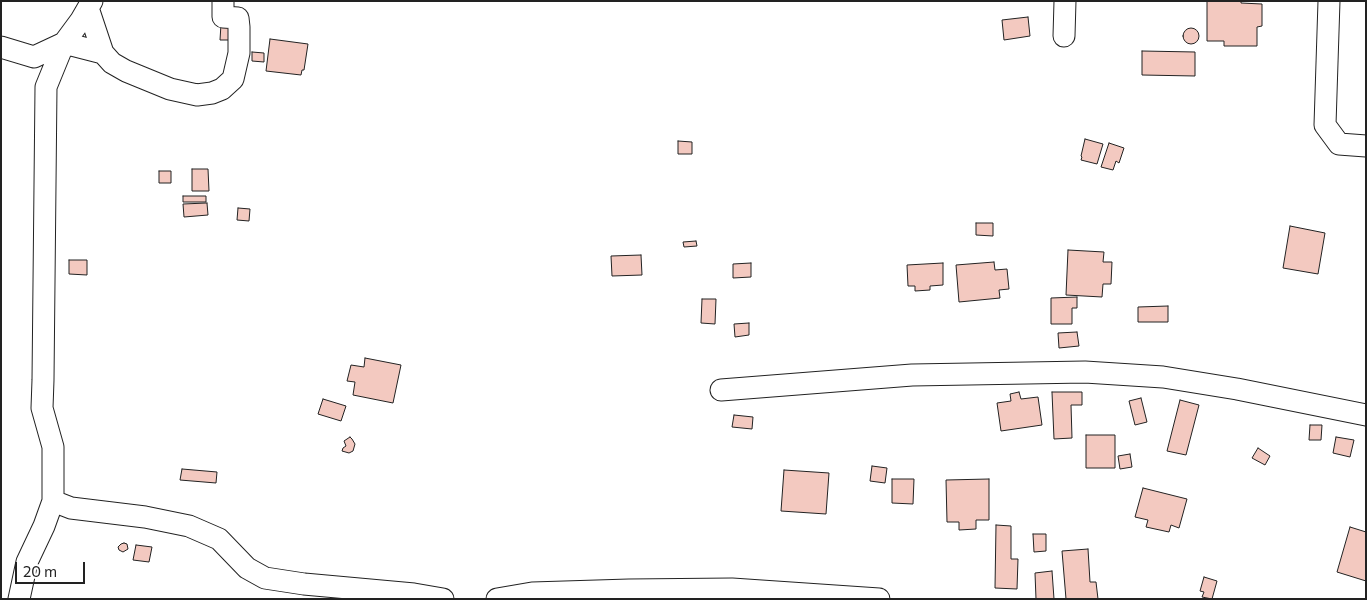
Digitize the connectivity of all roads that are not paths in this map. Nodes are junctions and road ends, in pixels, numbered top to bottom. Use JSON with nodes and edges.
{"nodes":[{"id":1,"x":223,"y":1,"type":"edge"},
{"id":2,"x":1065,"y":1,"type":"edge"},
{"id":3,"x":1329,"y":1,"type":"edge"},
{"id":4,"x":90,"y":5,"type":"edge"},
{"id":5,"x":1064,"y":36,"type":"dead end"},
{"id":6,"x":64,"y":43,"type":"junction"},
{"id":7,"x":10,"y":50,"type":"edge"},
{"id":8,"x":103,"y":52,"type":"junction"},
{"id":9,"x":46,"y":87,"type":"junction"},
{"id":10,"x":1366,"y":146,"type":"edge"},
{"id":11,"x":721,"y":390,"type":"dead end"},
{"id":12,"x":1366,"y":415,"type":"edge"},
{"id":13,"x":53,"y":501,"type":"junction"},
{"id":14,"x":19,"y":599,"type":"edge"},
{"id":15,"x":444,"y":599,"type":"edge"},
{"id":16,"x":497,"y":599,"type":"edge"},
{"id":17,"x":879,"y":599,"type":"edge"}],
"edges":[{"from":1,"to":8,"type":"street"},
{"from":2,"to":5,"type":"street"},
{"from":3,"to":10,"type":"street"},
{"from":4,"to":6,"type":"street"},
{"from":4,"to":8,"type":"street"},
{"from":6,"to":7,"type":"street"},
{"from":6,"to":8,"type":"street"},
{"from":6,"to":9,"type":"street"},
{"from":7,"to":9,"type":"street"},
{"from":9,"to":13,"type":"street"},
{"from":11,"to":12,"type":"street"},
{"from":13,"to":14,"type":"street"},
{"from":13,"to":15,"type":"street"},
{"from":16,"to":17,"type":"street"}]}
